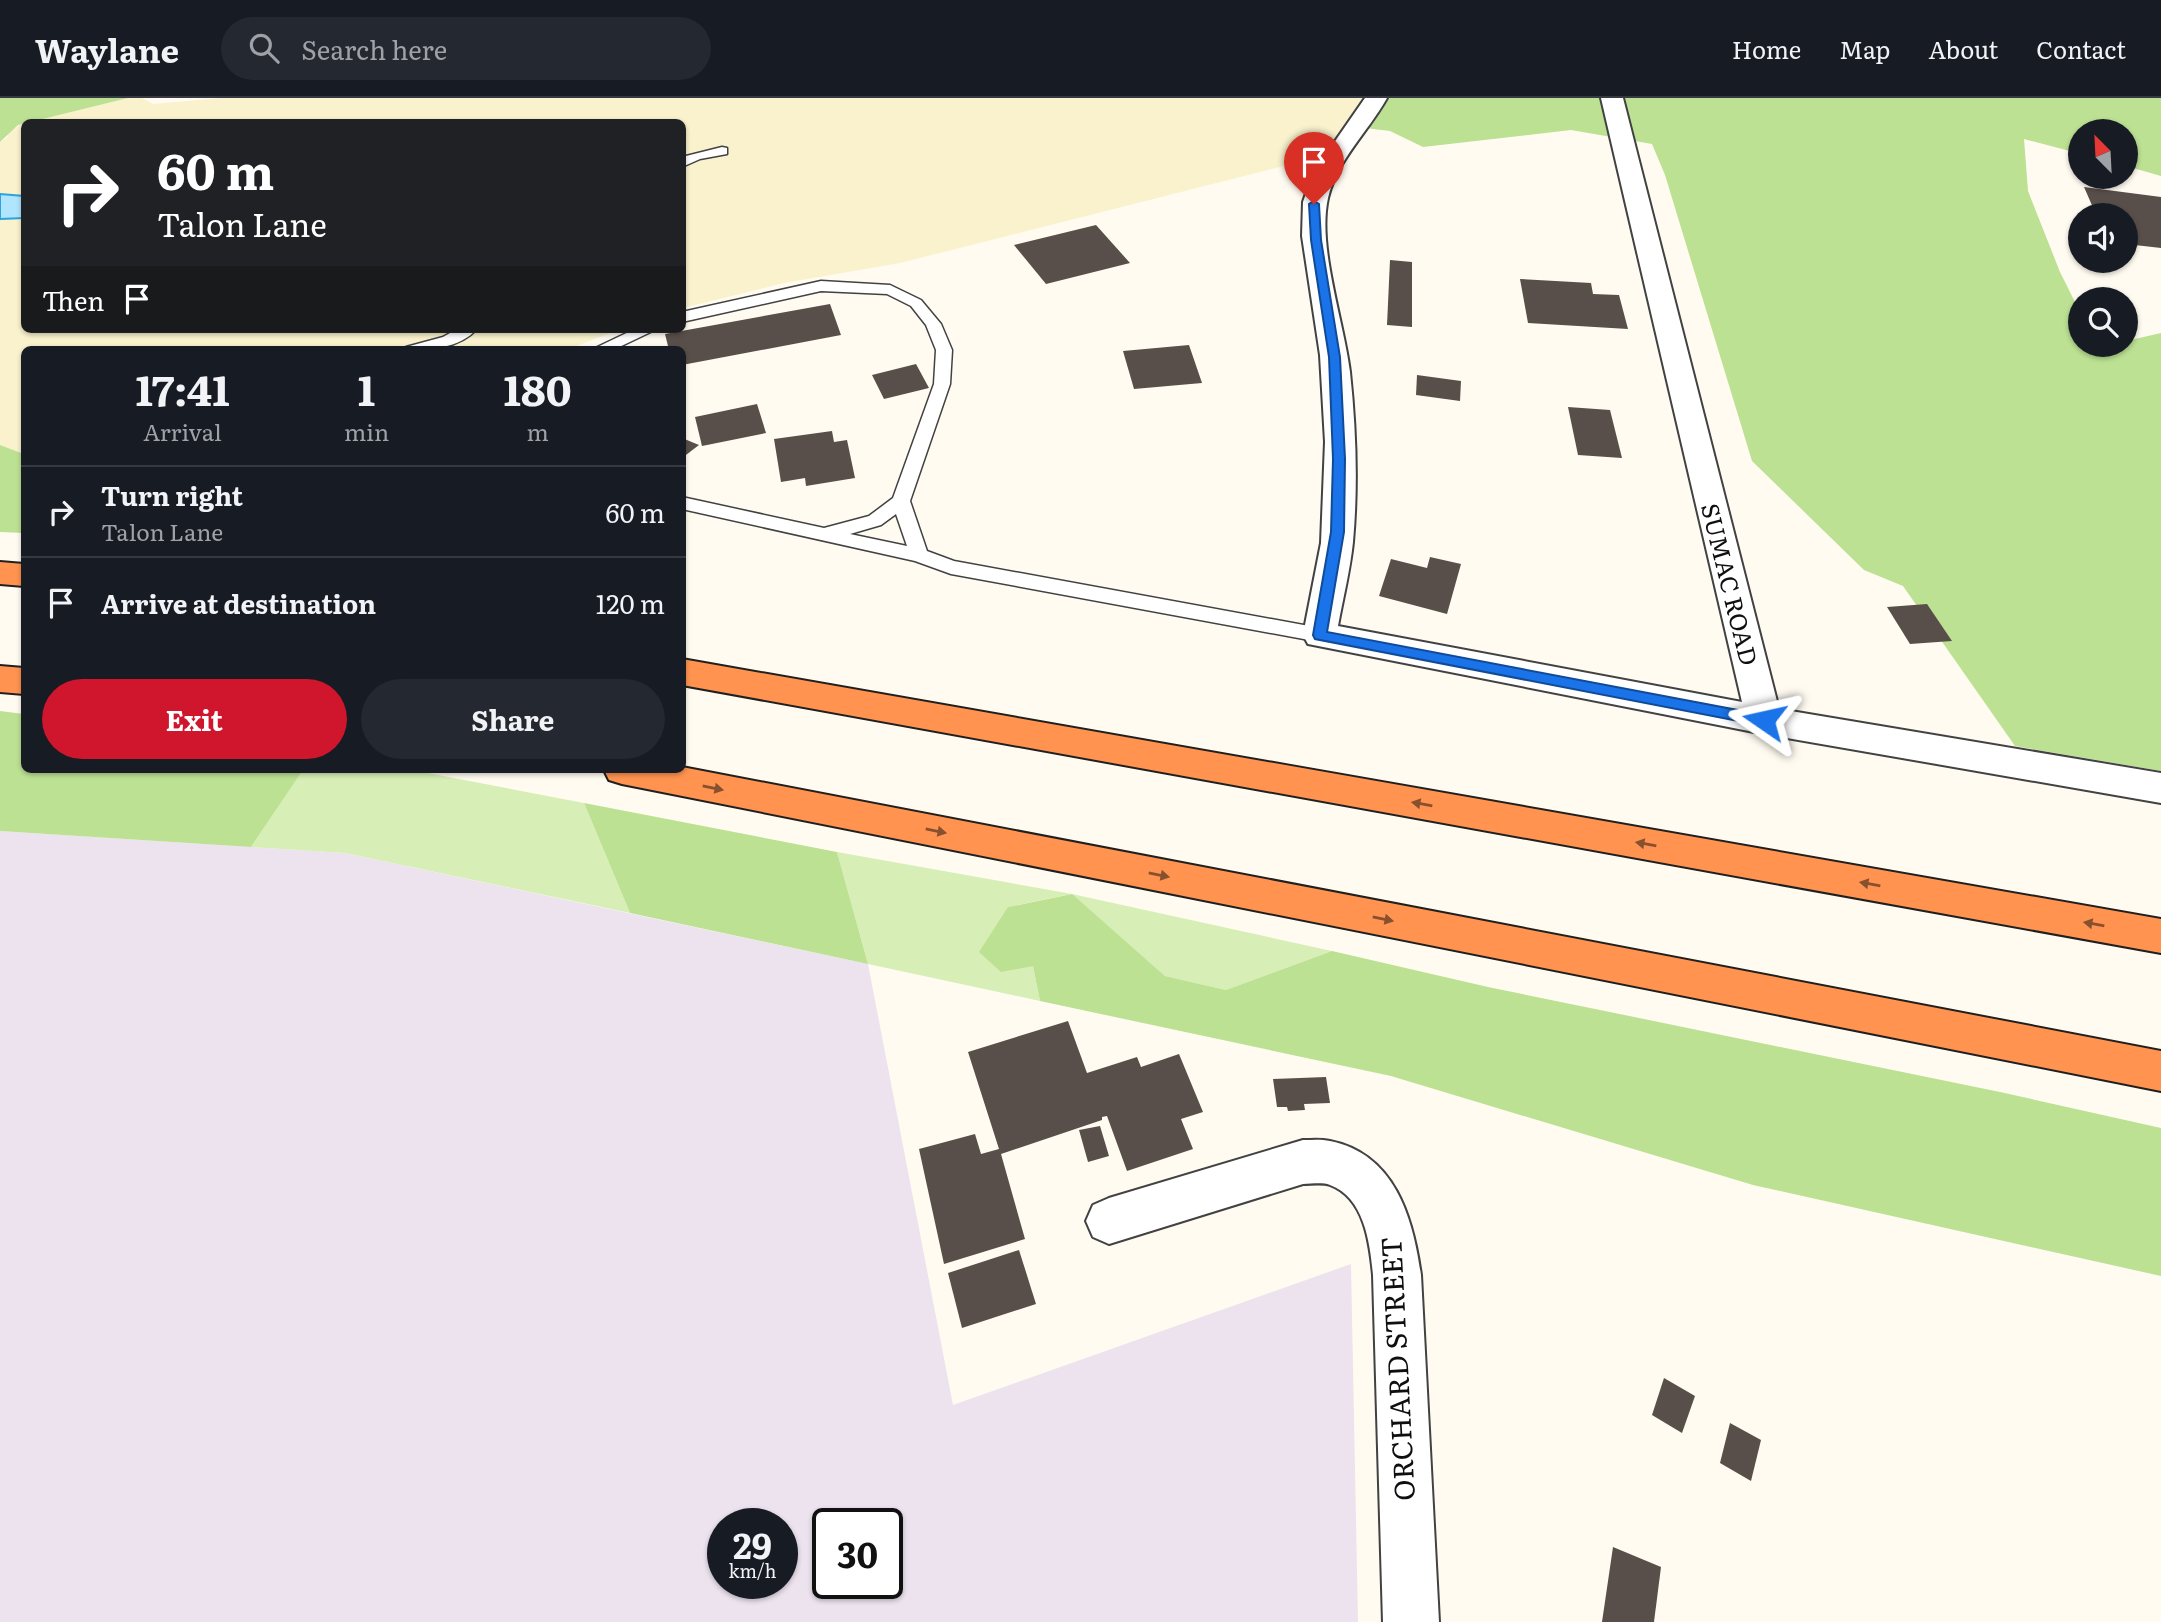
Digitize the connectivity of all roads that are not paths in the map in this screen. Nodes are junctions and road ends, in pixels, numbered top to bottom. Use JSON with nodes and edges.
{"nodes":[{"id":1,"x":1376,"y":98,"type":"edge"},
{"id":2,"x":1612,"y":98,"type":"edge"},
{"id":3,"x":722,"y":151,"type":"dead end"},
{"id":4,"x":686,"y":161,"type":"edge"},
{"id":5,"x":686,"y":316,"type":"edge"},
{"id":6,"x":462,"y":333,"type":"edge"},
{"id":7,"x":639,"y":333,"type":"edge"},
{"id":8,"x":427,"y":346,"type":"edge"},
{"id":9,"x":609,"y":346,"type":"edge"},
{"id":10,"x":901,"y":501,"type":"junction"},
{"id":11,"x":686,"y":504,"type":"edge"},
{"id":12,"x":824,"y":534,"type":"junction"},
{"id":13,"x":919,"y":555,"type":"junction"},
{"id":14,"x":0,"y":573,"type":"edge"},
{"id":15,"x":21,"y":575,"type":"edge"},
{"id":16,"x":1320,"y":635,"type":"junction"},
{"id":17,"x":686,"y":673,"type":"edge"},
{"id":18,"x":0,"y":679,"type":"edge"},
{"id":19,"x":21,"y":681,"type":"edge"},
{"id":20,"x":1764,"y":720,"type":"junction"},
{"id":21,"x":637,"y":773,"type":"edge"},
{"id":22,"x":2161,"y":788,"type":"edge"},
{"id":23,"x":2161,"y":936,"type":"edge"},
{"id":24,"x":2161,"y":1071,"type":"edge"},
{"id":25,"x":1109,"y":1221,"type":"dead end"},
{"id":26,"x":1411,"y":1622,"type":"edge"}],
"edges":[{"from":1,"to":16,"type":"street"},
{"from":2,"to":20,"type":"street","name":"SUMAC ROAD"},
{"from":3,"to":4,"type":"lane"},
{"from":5,"to":10,"type":"lane"},
{"from":6,"to":8,"type":"lane"},
{"from":7,"to":9,"type":"lane"},
{"from":10,"to":12,"type":"lane"},
{"from":10,"to":13,"type":"lane"},
{"from":11,"to":12,"type":"lane"},
{"from":12,"to":13,"type":"lane"},
{"from":13,"to":16,"type":"lane"},
{"from":14,"to":15,"type":"highway"},
{"from":16,"to":20,"type":"street"},
{"from":23,"to":17,"type":"highway","one_way":true},
{"from":18,"to":19,"type":"highway"},
{"from":20,"to":22,"type":"street"},
{"from":21,"to":24,"type":"highway","one_way":true},
{"from":25,"to":26,"type":"street","name":"ORCHARD STREET"}]}
